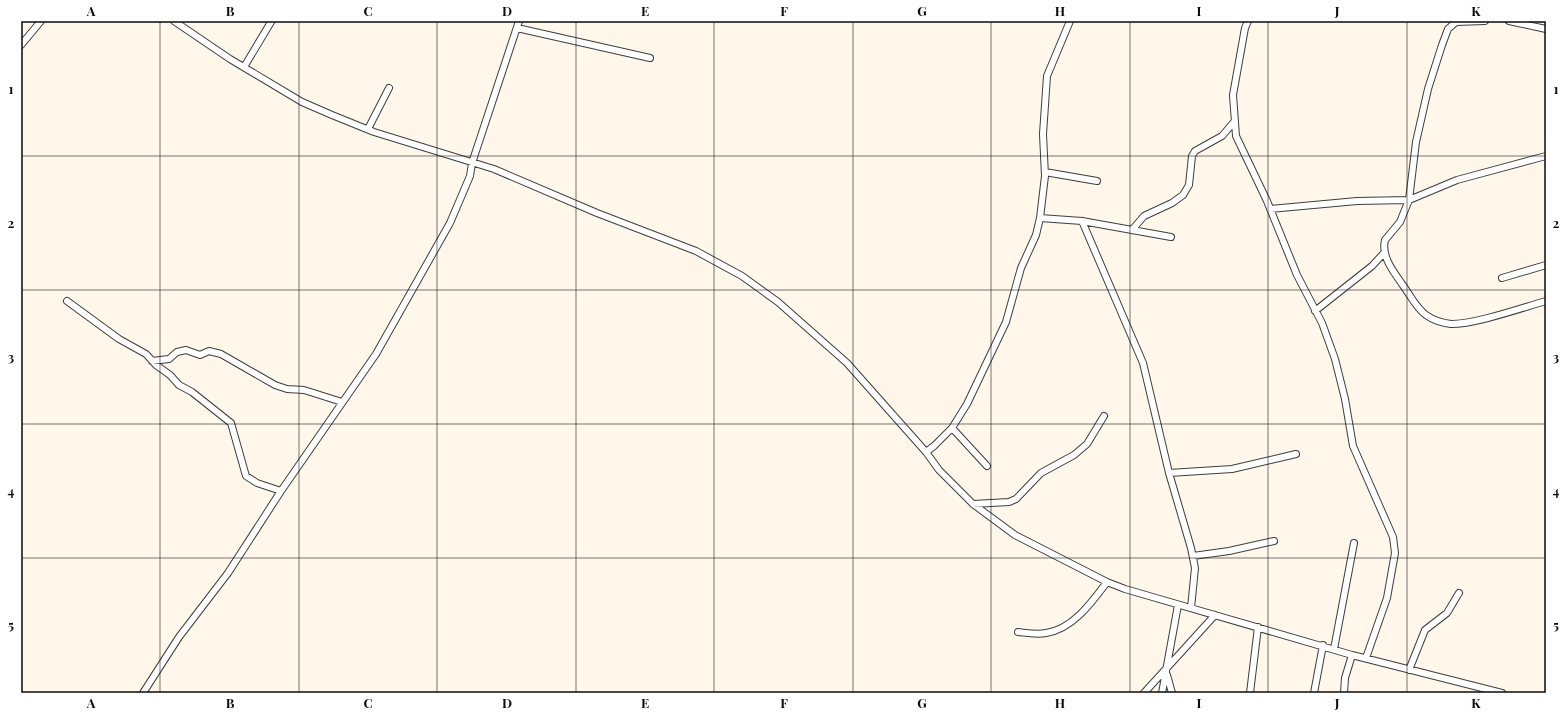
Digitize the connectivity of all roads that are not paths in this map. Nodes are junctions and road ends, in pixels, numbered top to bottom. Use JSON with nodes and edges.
{"nodes":[{"id":1,"x":40,"y":21,"type":"edge"},
{"id":2,"x":174,"y":21,"type":"edge"},
{"id":3,"x":519,"y":21,"type":"edge"},
{"id":4,"x":1070,"y":21,"type":"edge"},
{"id":5,"x":1248,"y":21,"type":"edge"},
{"id":6,"x":1485,"y":21,"type":"edge"},
{"id":7,"x":1509,"y":21,"type":"edge"},
{"id":8,"x":271,"y":22,"type":"dead end"},
{"id":9,"x":183,"y":23,"type":"edge"},
{"id":10,"x":517,"y":28,"type":"junction"},
{"id":11,"x":1546,"y":29,"type":"edge"},
{"id":12,"x":21,"y":45,"type":"edge"},
{"id":13,"x":650,"y":58,"type":"dead end"},
{"id":14,"x":244,"y":67,"type":"junction"},
{"id":15,"x":389,"y":88,"type":"dead end"},
{"id":16,"x":1234,"y":122,"type":"junction"},
{"id":17,"x":368,"y":129,"type":"junction"},
{"id":18,"x":1546,"y":156,"type":"edge"},
{"id":19,"x":472,"y":163,"type":"junction"},
{"id":20,"x":1045,"y":172,"type":"junction"},
{"id":21,"x":1097,"y":181,"type":"dead end"},
{"id":22,"x":1409,"y":200,"type":"junction"},
{"id":23,"x":1270,"y":209,"type":"junction"},
{"id":24,"x":1040,"y":218,"type":"junction"},
{"id":25,"x":1082,"y":221,"type":"junction"},
{"id":26,"x":1132,"y":230,"type":"junction"},
{"id":27,"x":1171,"y":237,"type":"dead end"},
{"id":28,"x":1384,"y":253,"type":"junction"},
{"id":29,"x":1546,"y":265,"type":"edge"},
{"id":30,"x":1502,"y":278,"type":"dead end"},
{"id":31,"x":67,"y":301,"type":"dead end"},
{"id":32,"x":1546,"y":301,"type":"edge"},
{"id":33,"x":1315,"y":311,"type":"junction"},
{"id":34,"x":152,"y":361,"type":"junction"},
{"id":35,"x":342,"y":402,"type":"junction"},
{"id":36,"x":1104,"y":416,"type":"dead end"},
{"id":37,"x":952,"y":428,"type":"junction"},
{"id":38,"x":926,"y":452,"type":"junction"},
{"id":39,"x":1296,"y":454,"type":"dead end"},
{"id":40,"x":988,"y":466,"type":"dead end"},
{"id":41,"x":1169,"y":472,"type":"junction"},
{"id":42,"x":281,"y":491,"type":"junction"},
{"id":43,"x":973,"y":504,"type":"junction"},
{"id":44,"x":1274,"y":541,"type":"dead end"},
{"id":45,"x":1354,"y":543,"type":"dead end"},
{"id":46,"x":1193,"y":556,"type":"junction"},
{"id":47,"x":1107,"y":582,"type":"junction"},
{"id":48,"x":1459,"y":593,"type":"dead end"},
{"id":49,"x":1178,"y":605,"type":"junction"},
{"id":50,"x":1191,"y":608,"type":"junction"},
{"id":51,"x":1215,"y":615,"type":"junction"},
{"id":52,"x":1258,"y":627,"type":"junction"},
{"id":53,"x":1018,"y":632,"type":"dead end"},
{"id":54,"x":1324,"y":645,"type":"junction"},
{"id":55,"x":1334,"y":648,"type":"junction"},
{"id":56,"x":1352,"y":654,"type":"junction"},
{"id":57,"x":1366,"y":658,"type":"junction"},
{"id":58,"x":1409,"y":670,"type":"junction"},
{"id":59,"x":1167,"y":671,"type":"junction"},
{"id":60,"x":143,"y":693,"type":"edge"},
{"id":61,"x":1144,"y":693,"type":"edge"},
{"id":62,"x":1162,"y":693,"type":"edge"},
{"id":63,"x":1172,"y":693,"type":"edge"},
{"id":64,"x":1250,"y":693,"type":"edge"},
{"id":65,"x":1314,"y":693,"type":"edge"},
{"id":66,"x":1344,"y":693,"type":"edge"},
{"id":67,"x":1502,"y":693,"type":"edge"}],
"edges":[{"from":1,"to":12,"type":"street"},
{"from":2,"to":9,"type":"street"},
{"from":3,"to":10,"type":"street"},
{"from":4,"to":20,"type":"street"},
{"from":5,"to":16,"type":"street"},
{"from":6,"to":22,"type":"street"},
{"from":7,"to":11,"type":"street"},
{"from":8,"to":14,"type":"street"},
{"from":9,"to":14,"type":"street"},
{"from":10,"to":13,"type":"street"},
{"from":10,"to":19,"type":"street"},
{"from":14,"to":17,"type":"street"},
{"from":15,"to":17,"type":"street"},
{"from":16,"to":23,"type":"street"},
{"from":16,"to":26,"type":"street"},
{"from":17,"to":19,"type":"street"},
{"from":18,"to":22,"type":"street"},
{"from":19,"to":35,"type":"street"},
{"from":19,"to":38,"type":"street"},
{"from":20,"to":21,"type":"street"},
{"from":20,"to":24,"type":"street"},
{"from":22,"to":23,"type":"street"},
{"from":22,"to":28,"type":"street"},
{"from":23,"to":33,"type":"street"},
{"from":24,"to":25,"type":"street"},
{"from":24,"to":37,"type":"street"},
{"from":25,"to":26,"type":"street"},
{"from":25,"to":41,"type":"street"},
{"from":26,"to":27,"type":"street"},
{"from":28,"to":32,"type":"street"},
{"from":28,"to":33,"type":"street"},
{"from":29,"to":30,"type":"street"},
{"from":31,"to":34,"type":"street"},
{"from":33,"to":57,"type":"street"},
{"from":34,"to":35,"type":"street"},
{"from":34,"to":42,"type":"street"},
{"from":35,"to":42,"type":"street"},
{"from":36,"to":43,"type":"street"},
{"from":37,"to":38,"type":"street"},
{"from":37,"to":40,"type":"street"},
{"from":38,"to":43,"type":"street"},
{"from":39,"to":41,"type":"street"},
{"from":41,"to":46,"type":"street"},
{"from":42,"to":60,"type":"street"},
{"from":43,"to":47,"type":"street"},
{"from":44,"to":46,"type":"street"},
{"from":45,"to":55,"type":"street"},
{"from":46,"to":50,"type":"street"},
{"from":47,"to":49,"type":"street"},
{"from":47,"to":53,"type":"street"},
{"from":48,"to":58,"type":"street"},
{"from":49,"to":50,"type":"street"},
{"from":49,"to":59,"type":"street"},
{"from":50,"to":51,"type":"street"},
{"from":51,"to":52,"type":"street"},
{"from":51,"to":59,"type":"street"},
{"from":52,"to":54,"type":"street"},
{"from":52,"to":64,"type":"street"},
{"from":54,"to":55,"type":"street"},
{"from":54,"to":65,"type":"street"},
{"from":55,"to":56,"type":"street"},
{"from":56,"to":57,"type":"street"},
{"from":56,"to":66,"type":"street"},
{"from":57,"to":58,"type":"street"},
{"from":58,"to":67,"type":"street"},
{"from":59,"to":61,"type":"street"},
{"from":59,"to":62,"type":"street"},
{"from":59,"to":63,"type":"street"}]}
